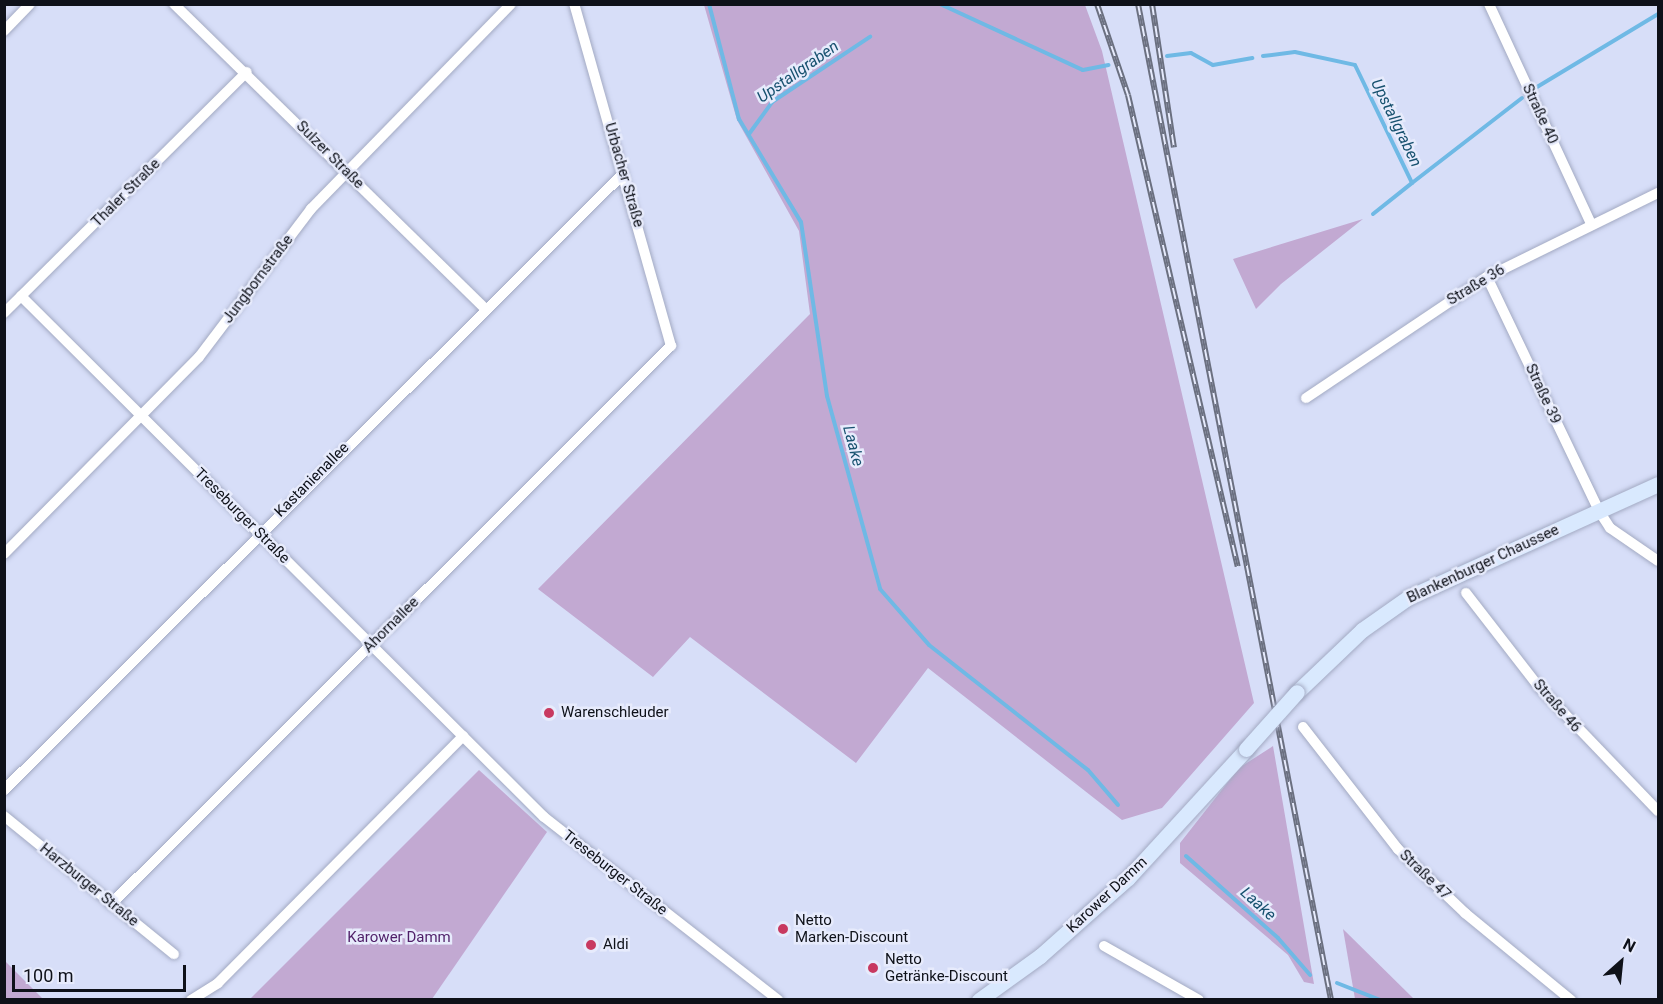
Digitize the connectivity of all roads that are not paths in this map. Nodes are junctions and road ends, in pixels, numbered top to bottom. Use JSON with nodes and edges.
{"nodes":[{"id":1,"x":30,"y":4,"type":"edge"},
{"id":2,"x":511,"y":4,"type":"edge"},
{"id":3,"x":574,"y":4,"type":"edge"},
{"id":4,"x":1489,"y":4,"type":"edge"},
{"id":5,"x":176,"y":5,"type":"edge"},
{"id":6,"x":4,"y":31,"type":"edge"},
{"id":7,"x":247,"y":72,"type":"junction"},
{"id":8,"x":347,"y":171,"type":"junction"},
{"id":9,"x":623,"y":174,"type":"junction"},
{"id":10,"x":1659,"y":193,"type":"edge"},
{"id":11,"x":1591,"y":224,"type":"junction"},
{"id":12,"x":1488,"y":277,"type":"junction"},
{"id":13,"x":21,"y":296,"type":"junction"},
{"id":14,"x":484,"y":308,"type":"junction"},
{"id":15,"x":4,"y":313,"type":"edge"},
{"id":16,"x":671,"y":346,"type":"joint"},
{"id":17,"x":1305,"y":398,"type":"dead end"},
{"id":18,"x":142,"y":416,"type":"junction"},
{"id":19,"x":1659,"y":484,"type":"edge"},
{"id":20,"x":1599,"y":511,"type":"junction"},
{"id":21,"x":260,"y":532,"type":"junction"},
{"id":22,"x":4,"y":555,"type":"edge"},
{"id":23,"x":1659,"y":561,"type":"edge"},
{"id":24,"x":1466,"y":593,"type":"dead end"},
{"id":25,"x":371,"y":645,"type":"junction"},
{"id":26,"x":1303,"y":727,"type":"dead end"},
{"id":27,"x":463,"y":736,"type":"junction"},
{"id":28,"x":1221,"y":777,"type":"joint"},
{"id":29,"x":4,"y":790,"type":"edge"},
{"id":30,"x":1659,"y":811,"type":"edge"},
{"id":31,"x":4,"y":816,"type":"edge"},
{"id":32,"x":111,"y":904,"type":"junction"},
{"id":33,"x":1104,"y":946,"type":"dead end"},
{"id":34,"x":174,"y":954,"type":"dead end"},
{"id":35,"x":191,"y":999,"type":"edge"},
{"id":36,"x":777,"y":999,"type":"edge"},
{"id":37,"x":980,"y":999,"type":"edge"},
{"id":38,"x":1199,"y":999,"type":"edge"},
{"id":39,"x":1571,"y":999,"type":"edge"}],
"edges":[{"from":1,"to":6,"type":"street"},
{"from":2,"to":8,"type":"street","name":"Jungbornstraße"},
{"from":3,"to":9,"type":"street","name":"Urbacher Straße"},
{"from":4,"to":11,"type":"street","name":"Straße 40"},
{"from":5,"to":7,"type":"street","name":"Sulzer Straße"},
{"from":7,"to":8,"type":"street","name":"Sulzer Straße"},
{"from":7,"to":13,"type":"street","name":"Thaler Straße"},
{"from":8,"to":14,"type":"street","name":"Sulzer Straße"},
{"from":8,"to":18,"type":"street","name":"Jungbornstraße"},
{"from":9,"to":14,"type":"street","name":"Kastanienallee"},
{"from":9,"to":16,"type":"street","name":"Urbacher Straße"},
{"from":10,"to":11,"type":"street","name":"Straße 36"},
{"from":11,"to":12,"type":"street","name":"Straße 36"},
{"from":12,"to":17,"type":"street","name":"Straße 36"},
{"from":12,"to":20,"type":"street","name":"Straße 39"},
{"from":13,"to":15,"type":"street","name":"Thaler Straße"},
{"from":13,"to":18,"type":"street","name":"Treseburger Straße"},
{"from":14,"to":21,"type":"street","name":"Kastanienallee"},
{"from":16,"to":25,"type":"street","name":"Ahornallee"},
{"from":18,"to":21,"type":"street","name":"Treseburger Straße"},
{"from":18,"to":22,"type":"street","name":"Jungbornstraße"},
{"from":19,"to":20,"type":"main road","name":"Blankenburger Chaussee"},
{"from":20,"to":23,"type":"street","name":"Straße 39"},
{"from":20,"to":28,"type":"main road","name":"Blankenburger Chaussee","bridge":true},
{"from":21,"to":25,"type":"street","name":"Treseburger Straße"},
{"from":21,"to":29,"type":"street","name":"Kastanienallee"},
{"from":24,"to":30,"type":"street","name":"Straße 46"},
{"from":25,"to":27,"type":"street","name":"Treseburger Straße"},
{"from":25,"to":32,"type":"street","name":"Ahornallee"},
{"from":26,"to":39,"type":"street","name":"Straße 47"},
{"from":27,"to":35,"type":"street"},
{"from":27,"to":36,"type":"street","name":"Treseburger Straße"},
{"from":28,"to":37,"type":"main road","name":"Karower Damm"},
{"from":31,"to":32,"type":"street","name":"Harzburger Straße"},
{"from":32,"to":34,"type":"street","name":"Harzburger Straße"},
{"from":33,"to":38,"type":"street"}]}
